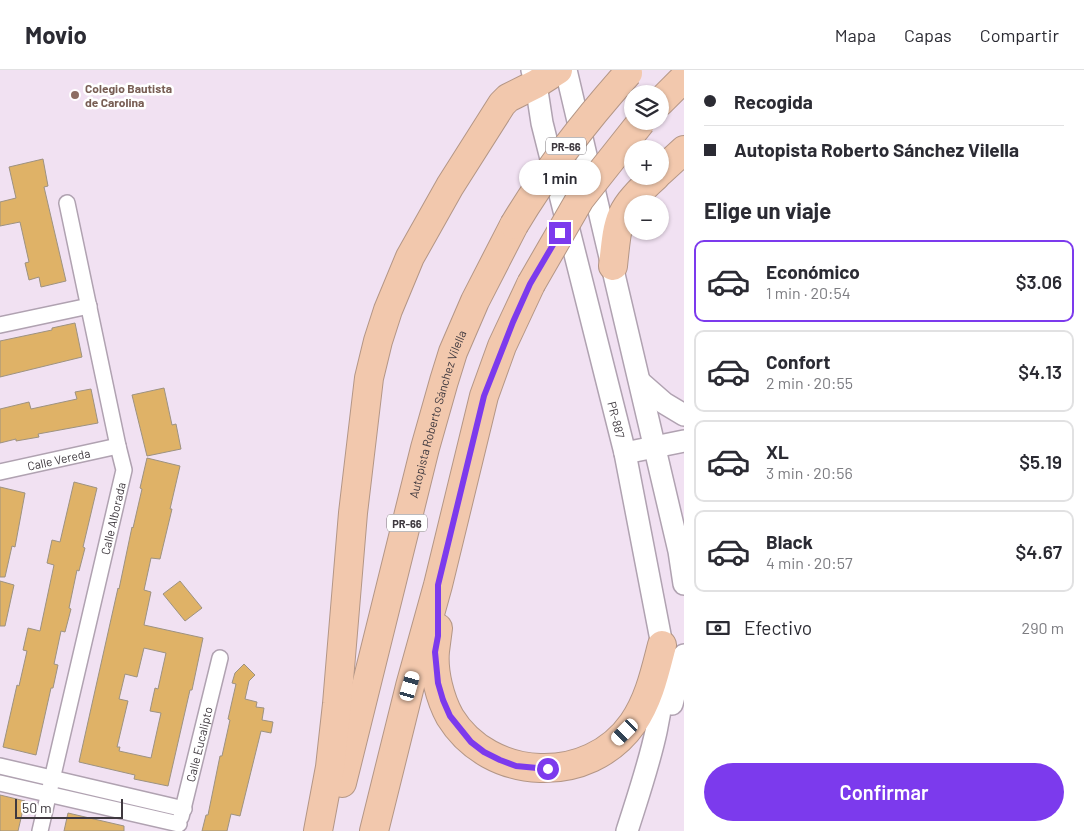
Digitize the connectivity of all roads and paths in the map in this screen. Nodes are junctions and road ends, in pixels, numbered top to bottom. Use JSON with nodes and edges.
{"nodes":[{"id":1,"x":566,"y":70,"type":"edge"},
{"id":2,"x":630,"y":72,"type":"edge"},
{"id":3,"x":542,"y":75,"type":"edge"},
{"id":4,"x":684,"y":78,"type":"edge"},
{"id":5,"x":669,"y":93,"type":"edge"},
{"id":6,"x":635,"y":130,"type":"edge"},
{"id":7,"x":684,"y":150,"type":"edge"},
{"id":8,"x":669,"y":164,"type":"edge"},
{"id":9,"x":646,"y":185,"type":"edge"},
{"id":10,"x":67,"y":203,"type":"dead end"},
{"id":11,"x":613,"y":266,"type":"junction"},
{"id":12,"x":89,"y":306,"type":"junction"},
{"id":13,"x":0,"y":325,"type":"edge"},
{"id":14,"x":640,"y":382,"type":"junction"},
{"id":15,"x":684,"y":416,"type":"edge"},
{"id":16,"x":684,"y":441,"type":"edge"},
{"id":17,"x":118,"y":446,"type":"junction"},
{"id":18,"x":655,"y":447,"type":"junction"},
{"id":19,"x":625,"y":453,"type":"junction"},
{"id":20,"x":0,"y":472,"type":"edge"},
{"id":21,"x":682,"y":541,"type":"edge"},
{"id":22,"x":684,"y":584,"type":"edge"},
{"id":23,"x":438,"y":585,"type":"junction"},
{"id":24,"x":220,"y":658,"type":"dead end"},
{"id":25,"x":678,"y":659,"type":"edge"},
{"id":26,"x":0,"y":766,"type":"edge"},
{"id":27,"x":645,"y":774,"type":"junction"},
{"id":28,"x":52,"y":778,"type":"junction"},
{"id":29,"x":0,"y":783,"type":"edge"},
{"id":30,"x":49,"y":794,"type":"junction"},
{"id":31,"x":184,"y":808,"type":"junction"},
{"id":32,"x":178,"y":828,"type":"edge"},
{"id":33,"x":40,"y":831,"type":"edge"},
{"id":34,"x":318,"y":831,"type":"edge"},
{"id":35,"x":331,"y":831,"type":"edge"},
{"id":36,"x":374,"y":831,"type":"edge"},
{"id":37,"x":627,"y":831,"type":"edge"}],
"edges":[{"from":1,"to":11,"type":"street"},
{"from":2,"to":35,"type":"highway","name":"Autopista Roberto Sánchez Vilella","number":"PR-66","bridge":true},
{"from":3,"to":19,"type":"street","name":"PR-887"},
{"from":3,"to":34,"type":"highway"},
{"from":4,"to":5,"type":"highway"},
{"from":6,"to":23,"type":"highway","bridge":true},
{"from":7,"to":8,"type":"highway"},
{"from":9,"to":11,"type":"highway"},
{"from":10,"to":12,"type":"street","name":"Calle Alborada"},
{"from":11,"to":14,"type":"street"},
{"from":12,"to":13,"type":"street"},
{"from":12,"to":17,"type":"street","name":"Calle Alborada"},
{"from":14,"to":15,"type":"street"},
{"from":14,"to":18,"type":"street"},
{"from":16,"to":18,"type":"street"},
{"from":17,"to":20,"type":"street","name":"Calle Vereda"},
{"from":17,"to":28,"type":"street","name":"Calle Alborada"},
{"from":18,"to":19,"type":"street"},
{"from":18,"to":21,"type":"street"},
{"from":19,"to":25,"type":"street","name":"PR-887"},
{"from":21,"to":22,"type":"street"},
{"from":23,"to":25,"type":"highway"},
{"from":23,"to":36,"type":"highway"},
{"from":24,"to":31,"type":"street","name":"Calle Eucalipto"},
{"from":25,"to":27,"type":"street","name":"PR-887"},
{"from":25,"to":27,"type":"street","name":"PR-887"},
{"from":26,"to":28,"type":"street"},
{"from":27,"to":37,"type":"street","name":"PR-887"},
{"from":28,"to":30,"type":"street","name":"Calle Alborada"},
{"from":28,"to":31,"type":"street"},
{"from":29,"to":30,"type":"street"},
{"from":30,"to":32,"type":"street"},
{"from":30,"to":33,"type":"street","name":"Calle Alborada"},
{"from":31,"to":32,"type":"street","name":"Calle Eucalipto"}]}
